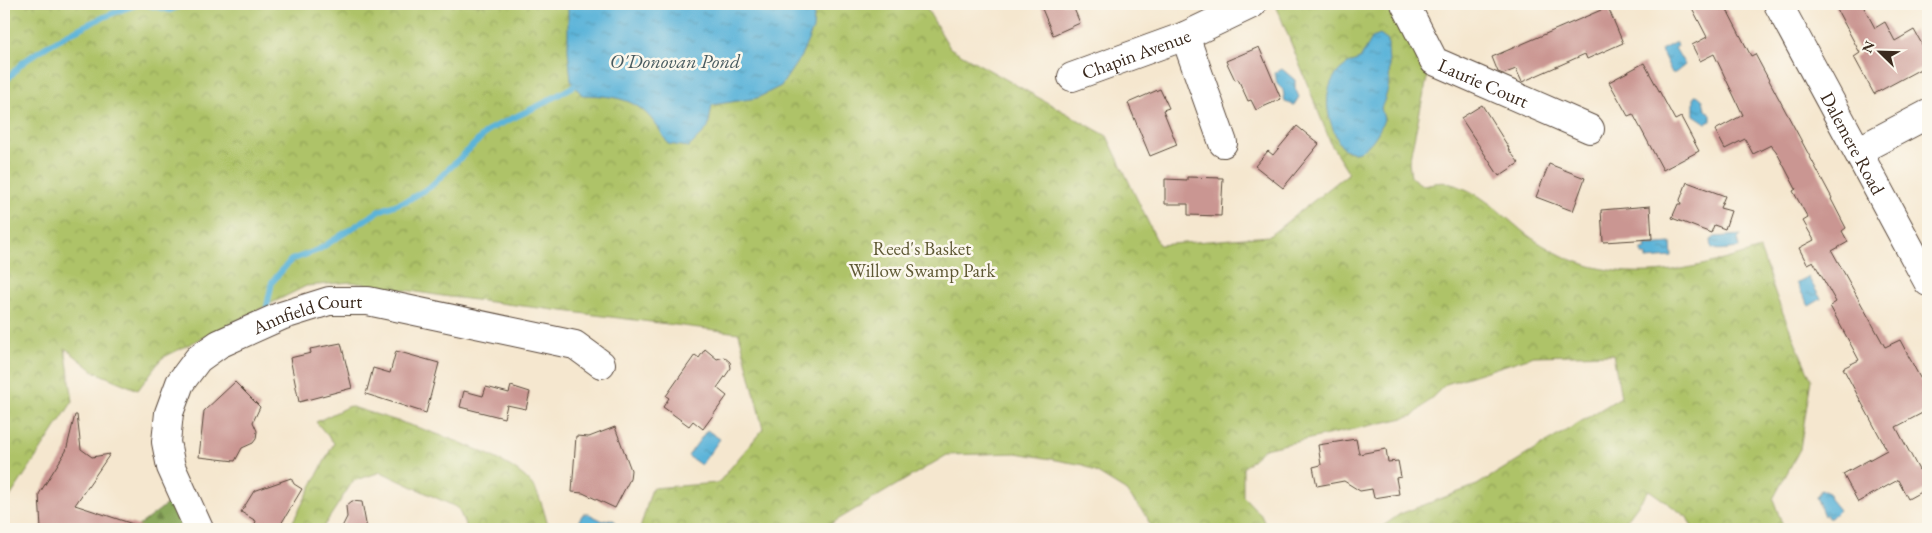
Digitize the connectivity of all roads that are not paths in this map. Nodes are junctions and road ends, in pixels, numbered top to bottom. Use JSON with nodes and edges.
{"nodes":[{"id":1,"x":1252,"y":4,"type":"edge"},
{"id":2,"x":1405,"y":4,"type":"edge"},
{"id":3,"x":1778,"y":4,"type":"edge"},
{"id":4,"x":1185,"y":36,"type":"junction"},
{"id":5,"x":1072,"y":77,"type":"dead end"},
{"id":6,"x":1928,"y":114,"type":"edge"},
{"id":7,"x":1590,"y":129,"type":"dead end"},
{"id":8,"x":1223,"y":143,"type":"dead end"},
{"id":9,"x":1858,"y":152,"type":"junction"},
{"id":10,"x":1928,"y":282,"type":"edge"},
{"id":11,"x":601,"y":364,"type":"dead end"},
{"id":12,"x":199,"y":529,"type":"edge"}],
"edges":[{"from":1,"to":4,"type":"street","name":"Chapin Avenue"},
{"from":2,"to":7,"type":"street","name":"Laurie Court"},
{"from":3,"to":9,"type":"street","name":"Dalemere Road"},
{"from":4,"to":5,"type":"street","name":"Chapin Avenue"},
{"from":4,"to":8,"type":"street"},
{"from":6,"to":9,"type":"street"},
{"from":9,"to":10,"type":"street","name":"Dalemere Road"},
{"from":11,"to":12,"type":"street","name":"Annfield Court"}]}
